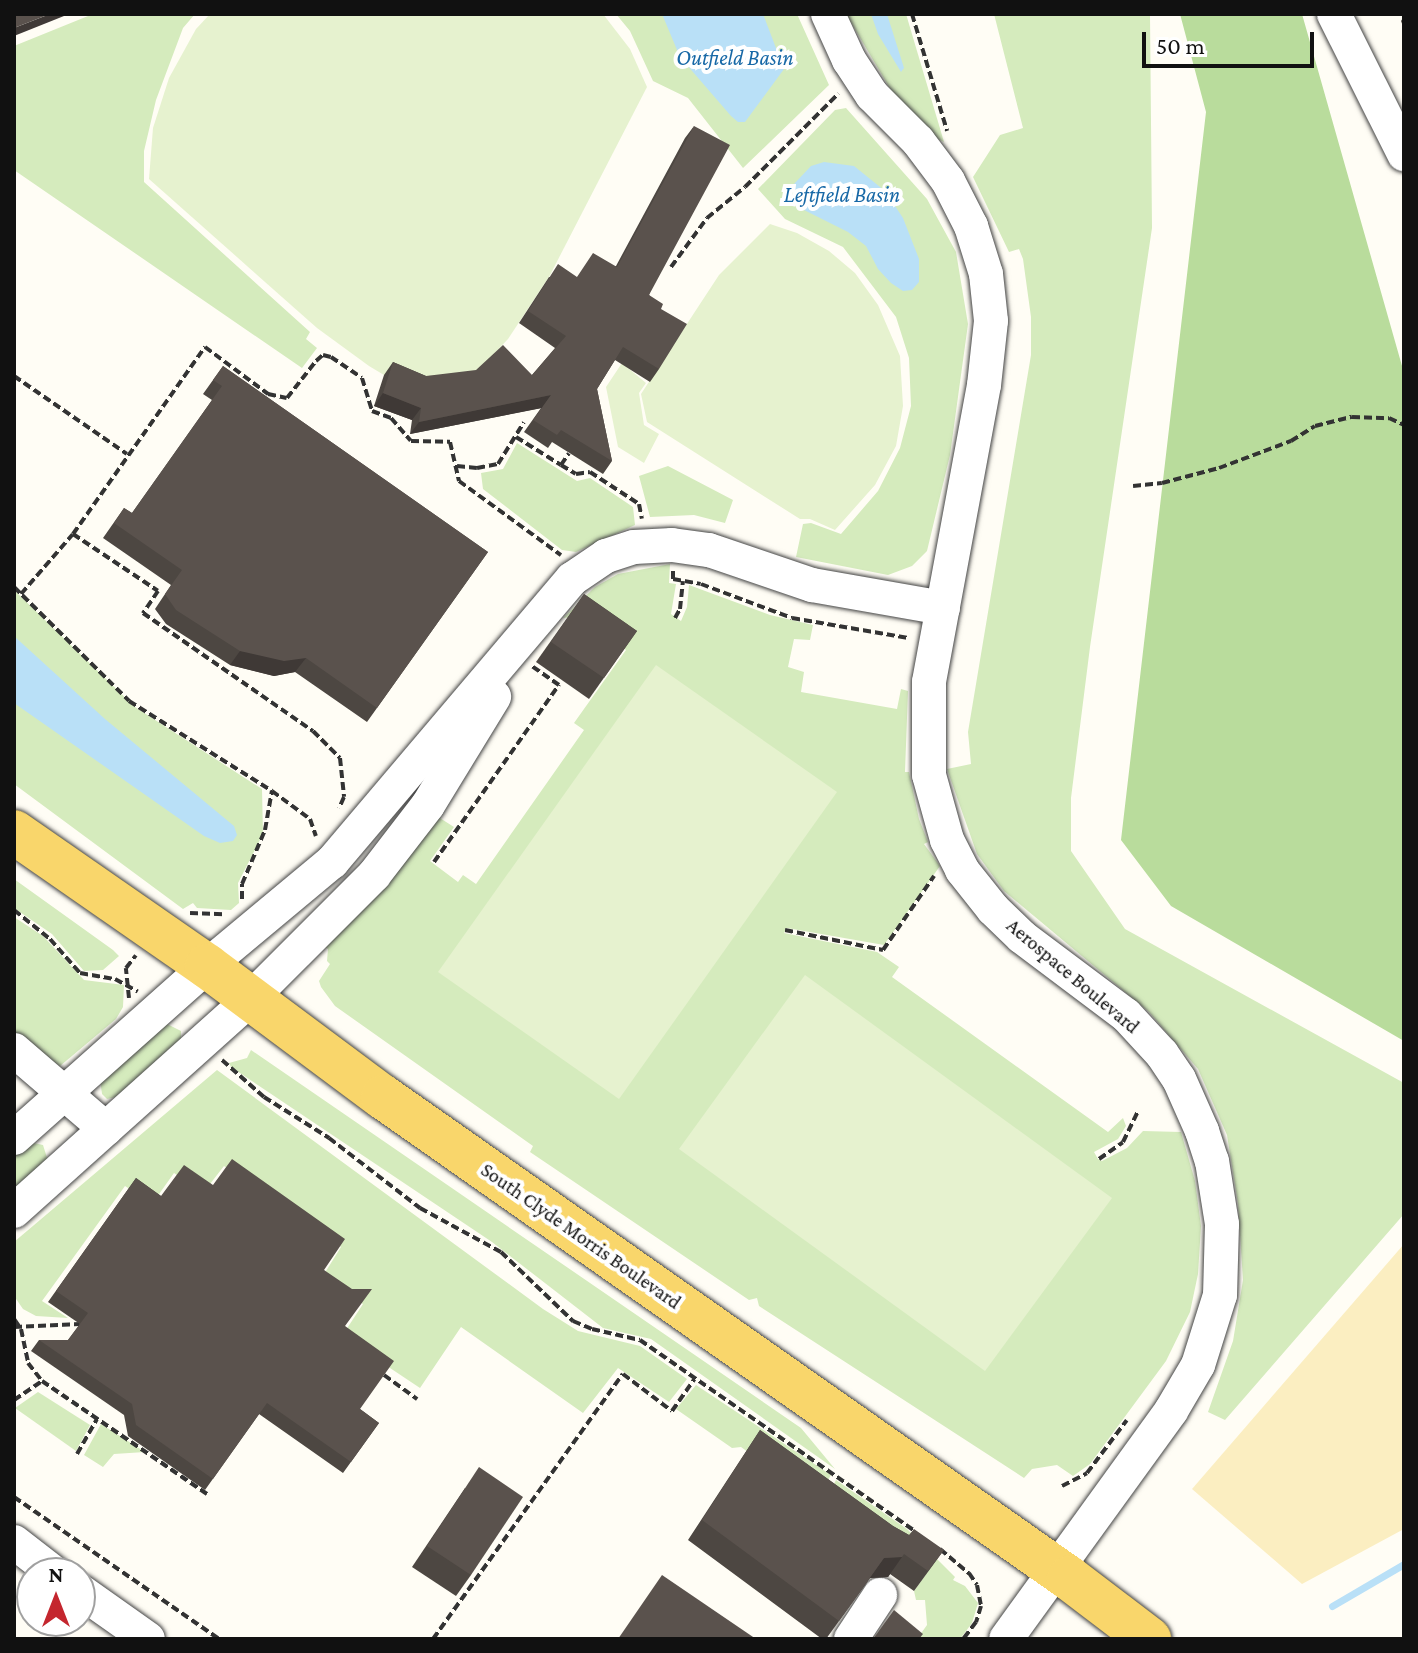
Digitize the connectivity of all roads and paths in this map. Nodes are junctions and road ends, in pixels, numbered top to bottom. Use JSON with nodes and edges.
{"nodes":[{"id":1,"x":828,"y":14,"type":"edge"},
{"id":2,"x":912,"y":14,"type":"edge"},
{"id":3,"x":1334,"y":14,"type":"edge"},
{"id":4,"x":847,"y":86,"type":"dead end"},
{"id":5,"x":949,"y":139,"type":"dead end"},
{"id":6,"x":1404,"y":154,"type":"edge"},
{"id":7,"x":671,"y":267,"type":"edge"},
{"id":8,"x":14,"y":376,"type":"edge"},
{"id":9,"x":524,"y":422,"type":"edge"},
{"id":10,"x":1404,"y":425,"type":"edge"},
{"id":11,"x":516,"y":437,"type":"junction"},
{"id":12,"x":569,"y":453,"type":"edge"},
{"id":13,"x":128,"y":455,"type":"junction"},
{"id":14,"x":561,"y":465,"type":"junction"},
{"id":15,"x":457,"y":466,"type":"junction"},
{"id":16,"x":1133,"y":486,"type":"dead end"},
{"id":17,"x":645,"y":530,"type":"dead end"},
{"id":18,"x":73,"y":534,"type":"junction"},
{"id":19,"x":565,"y":558,"type":"dead end"},
{"id":20,"x":673,"y":561,"type":"dead end"},
{"id":21,"x":683,"y":581,"type":"junction"},
{"id":22,"x":14,"y":587,"type":"edge"},
{"id":23,"x":158,"y":591,"type":"junction"},
{"id":24,"x":21,"y":594,"type":"junction"},
{"id":25,"x":164,"y":595,"type":"edge"},
{"id":26,"x":932,"y":606,"type":"junction"},
{"id":27,"x":542,"y":614,"type":"junction"},
{"id":28,"x":675,"y":618,"type":"dead end"},
{"id":29,"x":538,"y":652,"type":"dead end"},
{"id":30,"x":335,"y":815,"type":"dead end"},
{"id":31,"x":326,"y":828,"type":"dead end"},
{"id":32,"x":14,"y":832,"type":"edge"},
{"id":33,"x":434,"y":862,"type":"dead end"},
{"id":34,"x":941,"y":866,"type":"dead end"},
{"id":35,"x":253,"y":898,"type":"dead end"},
{"id":36,"x":242,"y":908,"type":"dead end"},
{"id":37,"x":14,"y":910,"type":"edge"},
{"id":38,"x":234,"y":911,"type":"dead end"},
{"id":39,"x":785,"y":930,"type":"dead end"},
{"id":40,"x":162,"y":935,"type":"junction"},
{"id":41,"x":207,"y":966,"type":"junction"},
{"id":42,"x":129,"y":985,"type":"junction"},
{"id":43,"x":251,"y":998,"type":"junction"},
{"id":44,"x":143,"y":1009,"type":"junction"},
{"id":45,"x":202,"y":1042,"type":"junction"},
{"id":46,"x":14,"y":1050,"type":"edge"},
{"id":47,"x":66,"y":1092,"type":"junction"},
{"id":48,"x":1138,"y":1111,"type":"dead end"},
{"id":49,"x":106,"y":1129,"type":"junction"},
{"id":50,"x":14,"y":1138,"type":"edge"},
{"id":51,"x":1099,"y":1159,"type":"dead end"},
{"id":52,"x":14,"y":1211,"type":"edge"},
{"id":53,"x":14,"y":1319,"type":"edge"},
{"id":54,"x":80,"y":1324,"type":"edge"},
{"id":55,"x":14,"y":1327,"type":"edge"},
{"id":56,"x":21,"y":1329,"type":"junction"},
{"id":57,"x":384,"y":1375,"type":"edge"},
{"id":58,"x":694,"y":1379,"type":"junction"},
{"id":59,"x":42,"y":1381,"type":"junction"},
{"id":60,"x":417,"y":1399,"type":"dead end"},
{"id":61,"x":14,"y":1400,"type":"edge"},
{"id":62,"x":1131,"y":1414,"type":"dead end"},
{"id":63,"x":97,"y":1419,"type":"junction"},
{"id":64,"x":77,"y":1454,"type":"dead end"},
{"id":65,"x":1062,"y":1486,"type":"dead end"},
{"id":66,"x":207,"y":1494,"type":"edge"},
{"id":67,"x":14,"y":1497,"type":"edge"},
{"id":68,"x":926,"y":1538,"type":"edge"},
{"id":69,"x":14,"y":1542,"type":"edge"},
{"id":70,"x":938,"y":1547,"type":"edge"},
{"id":71,"x":33,"y":1557,"type":"edge"},
{"id":72,"x":1055,"y":1568,"type":"junction"},
{"id":73,"x":880,"y":1595,"type":"edge"},
{"id":74,"x":96,"y":1602,"type":"edge"},
{"id":75,"x":148,"y":1639,"type":"edge"},
{"id":76,"x":219,"y":1639,"type":"edge"},
{"id":77,"x":433,"y":1639,"type":"edge"},
{"id":78,"x":851,"y":1639,"type":"edge"},
{"id":79,"x":963,"y":1639,"type":"edge"},
{"id":80,"x":1006,"y":1639,"type":"edge"},
{"id":81,"x":1149,"y":1639,"type":"edge"}],
"edges":[{"from":1,"to":26,"type":"street","name":"Aerospace Boulevard"},
{"from":2,"to":5,"type":"path"},
{"from":3,"to":6,"type":"street"},
{"from":4,"to":7,"type":"path"},
{"from":8,"to":13,"type":"path"},
{"from":9,"to":11,"type":"path"},
{"from":10,"to":16,"type":"path"},
{"from":11,"to":14,"type":"path"},
{"from":11,"to":15,"type":"path"},
{"from":12,"to":14,"type":"path"},
{"from":13,"to":15,"type":"path"},
{"from":13,"to":18,"type":"path"},
{"from":14,"to":17,"type":"path"},
{"from":15,"to":19,"type":"path"},
{"from":18,"to":23,"type":"path"},
{"from":18,"to":24,"type":"path"},
{"from":20,"to":21,"type":"path"},
{"from":21,"to":26,"type":"path"},
{"from":21,"to":28,"type":"path"},
{"from":22,"to":24,"type":"path"},
{"from":23,"to":25,"type":"path"},
{"from":23,"to":30,"type":"path"},
{"from":24,"to":31,"type":"path"},
{"from":26,"to":27,"type":"street"},
{"from":26,"to":72,"type":"street","name":"Aerospace Boulevard"},
{"from":27,"to":41,"type":"street"},
{"from":27,"to":43,"type":"street"},
{"from":29,"to":33,"type":"path"},
{"from":32,"to":40,"type":"main road","name":"South Clyde Morris Boulevard"},
{"from":34,"to":39,"type":"path"},
{"from":35,"to":36,"type":"path"},
{"from":37,"to":42,"type":"path"},
{"from":38,"to":40,"type":"path"},
{"from":40,"to":41,"type":"main road","name":"South Clyde Morris Boulevard"},
{"from":40,"to":42,"type":"path"},
{"from":41,"to":43,"type":"main road","name":"South Clyde Morris Boulevard"},
{"from":41,"to":44,"type":"street"},
{"from":42,"to":44,"type":"path"},
{"from":42,"to":44,"type":"path"},
{"from":43,"to":45,"type":"street"},
{"from":43,"to":72,"type":"main road","name":"South Clyde Morris Boulevard"},
{"from":44,"to":47,"type":"street"},
{"from":45,"to":49,"type":"street"},
{"from":45,"to":58,"type":"path"},
{"from":46,"to":47,"type":"street"},
{"from":47,"to":49,"type":"street"},
{"from":47,"to":50,"type":"street"},
{"from":48,"to":51,"type":"path"},
{"from":49,"to":52,"type":"street"},
{"from":53,"to":56,"type":"path"},
{"from":54,"to":56,"type":"path"},
{"from":55,"to":56,"type":"path"},
{"from":56,"to":59,"type":"path"},
{"from":57,"to":60,"type":"path"},
{"from":58,"to":68,"type":"path"},
{"from":58,"to":77,"type":"path"},
{"from":59,"to":61,"type":"path"},
{"from":59,"to":63,"type":"path"},
{"from":62,"to":65,"type":"path"},
{"from":63,"to":64,"type":"path"},
{"from":63,"to":66,"type":"path"},
{"from":67,"to":76,"type":"path"},
{"from":69,"to":71,"type":"street"},
{"from":70,"to":79,"type":"path"},
{"from":72,"to":80,"type":"street","name":"Aerospace Boulevard"},
{"from":72,"to":81,"type":"main road","name":"South Clyde Morris Boulevard"},
{"from":73,"to":78,"type":"street"},
{"from":74,"to":75,"type":"street"}]}
